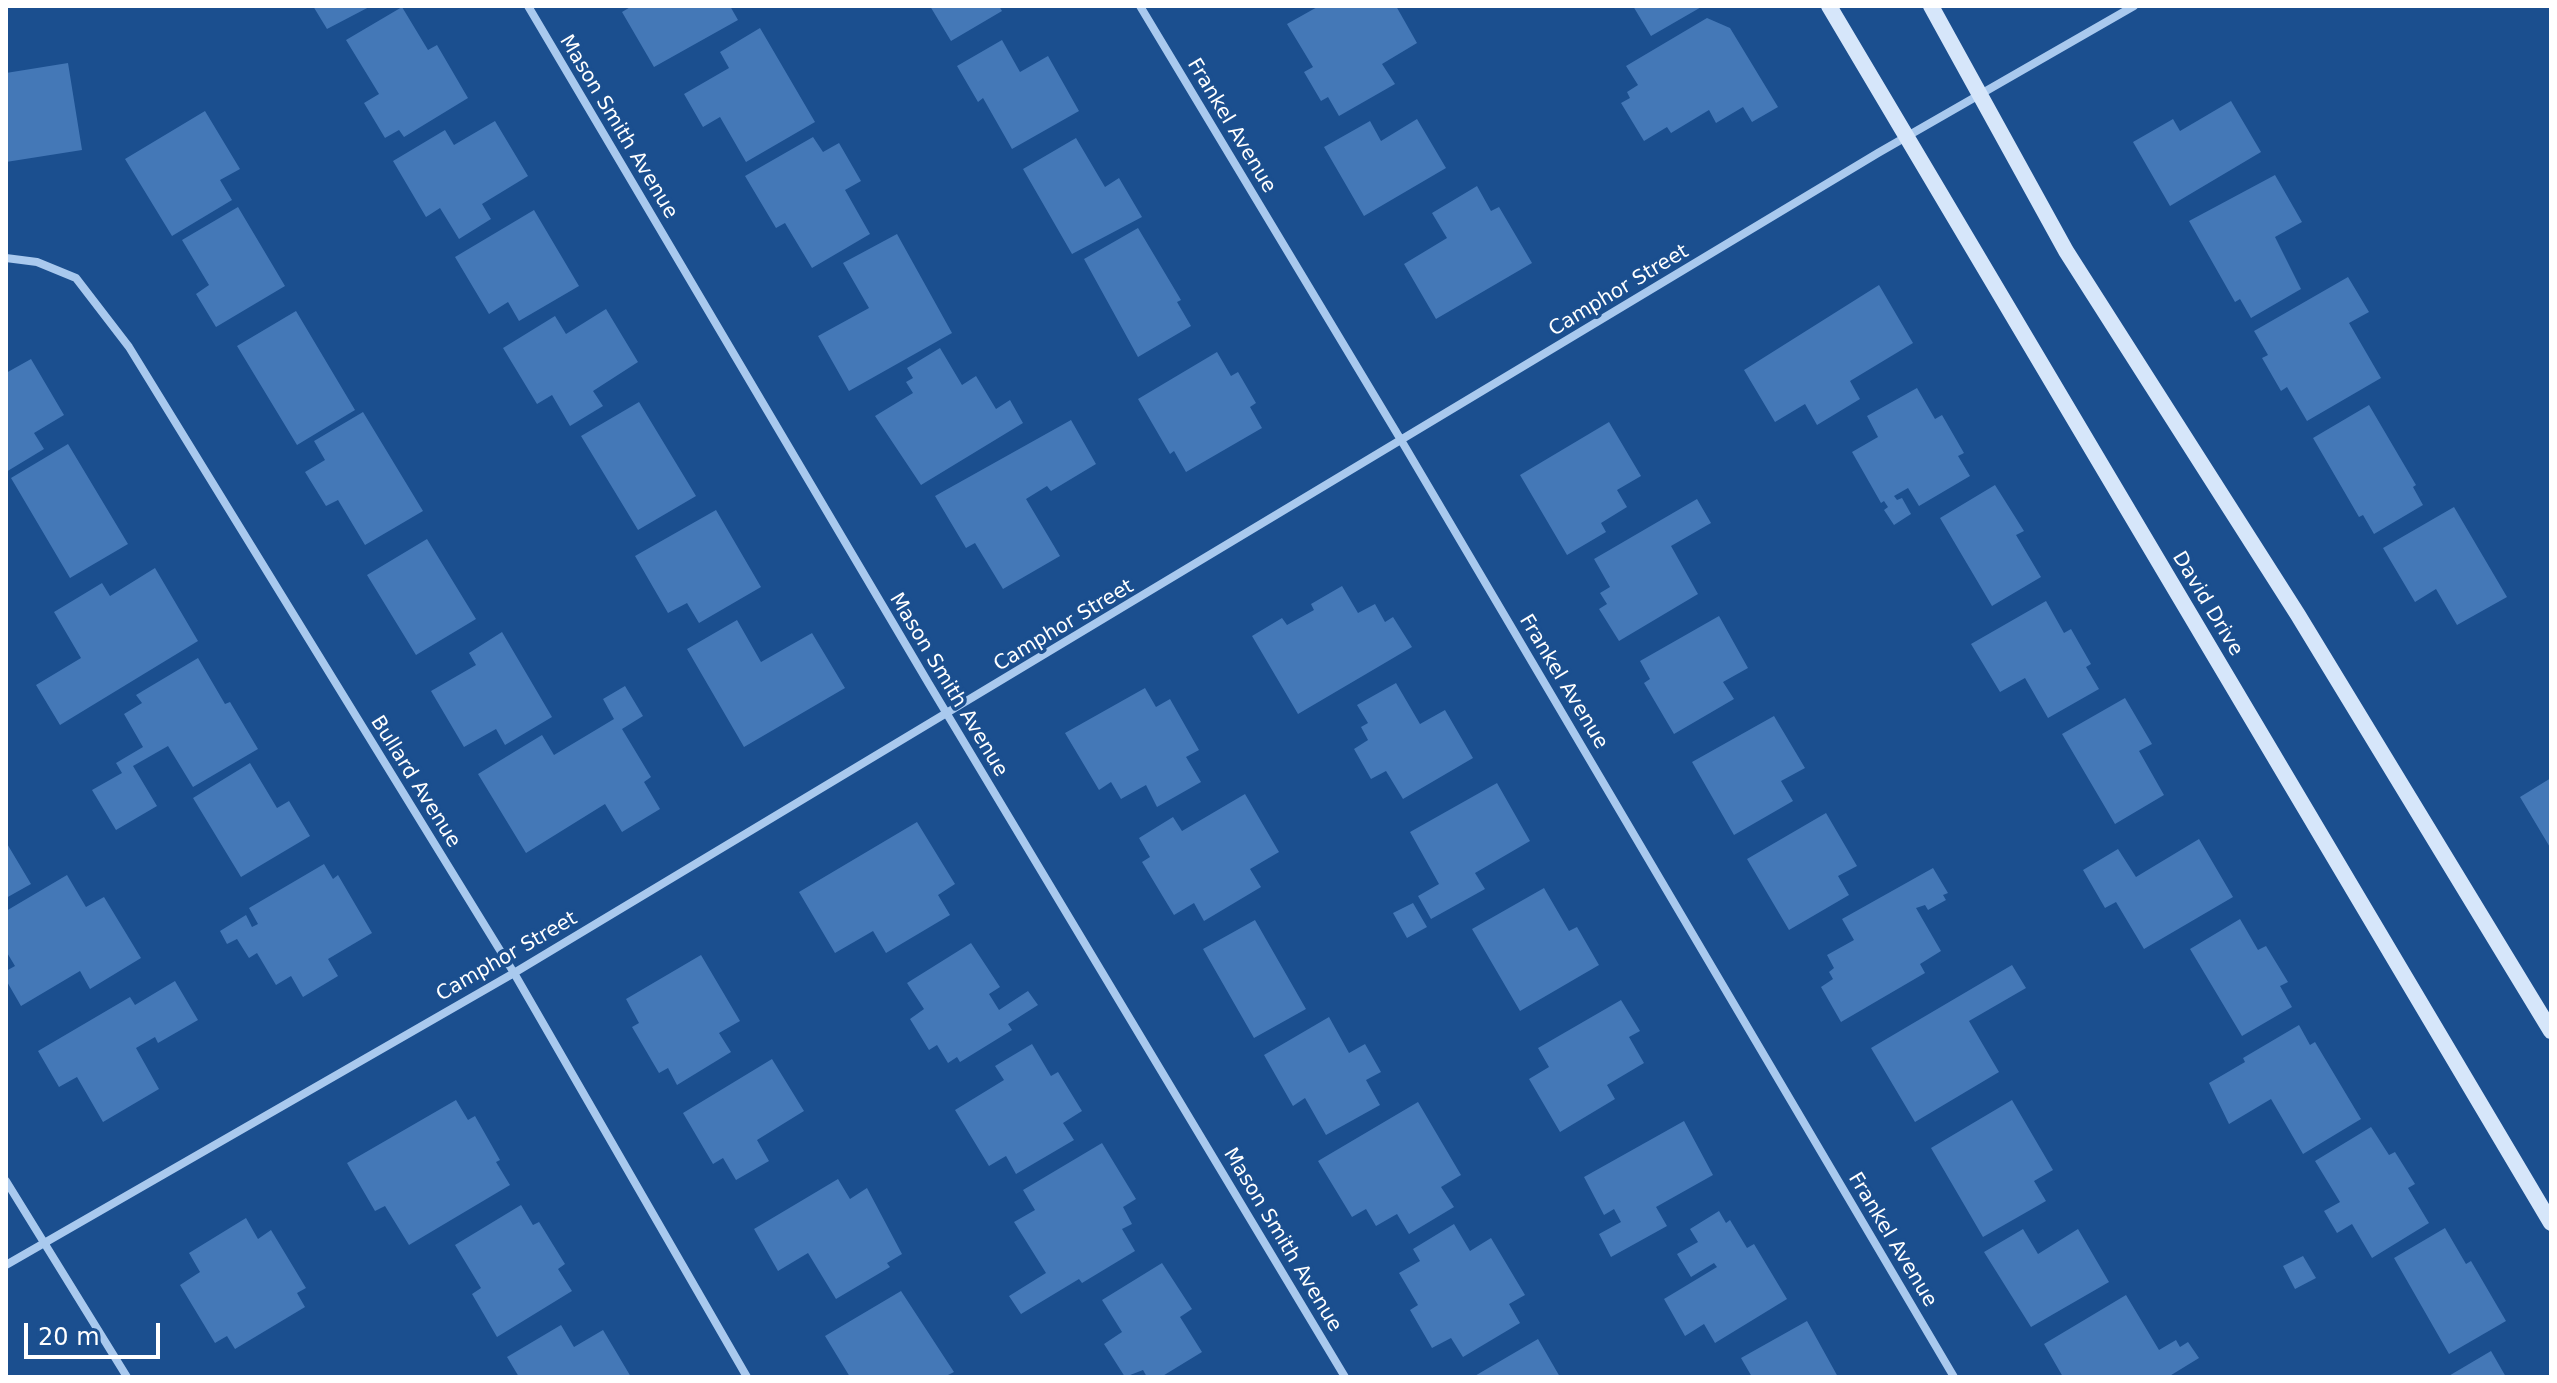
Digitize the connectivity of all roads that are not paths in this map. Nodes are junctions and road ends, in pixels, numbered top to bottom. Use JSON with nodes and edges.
{"nodes":[{"id":1,"x":528,"y":6,"type":"edge"},
{"id":2,"x":1140,"y":6,"type":"edge"},
{"id":3,"x":1829,"y":6,"type":"edge"},
{"id":4,"x":1931,"y":6,"type":"edge"},
{"id":5,"x":2134,"y":6,"type":"edge"},
{"id":6,"x":1978,"y":94,"type":"junction"},
{"id":7,"x":1906,"y":137,"type":"junction"},
{"id":8,"x":6,"y":258,"type":"edge"},
{"id":9,"x":1401,"y":440,"type":"junction"},
{"id":10,"x":947,"y":715,"type":"junction"},
{"id":11,"x":514,"y":973,"type":"junction"},
{"id":12,"x":2551,"y":1031,"type":"edge"},
{"id":13,"x":6,"y":1181,"type":"edge"},
{"id":14,"x":2551,"y":1223,"type":"edge"},
{"id":15,"x":43,"y":1243,"type":"junction"},
{"id":16,"x":6,"y":1265,"type":"edge"},
{"id":17,"x":127,"y":1377,"type":"edge"},
{"id":18,"x":747,"y":1377,"type":"edge"},
{"id":19,"x":1345,"y":1377,"type":"edge"},
{"id":20,"x":1954,"y":1377,"type":"edge"}],
"edges":[{"from":1,"to":10,"type":"street","name":"Mason Smith Avenue"},
{"from":2,"to":9,"type":"street","name":"Frankel Avenue"},
{"from":3,"to":7,"type":"main road","name":"David Drive"},
{"from":4,"to":6,"type":"main road"},
{"from":5,"to":6,"type":"street","name":"Camphor Street"},
{"from":6,"to":7,"type":"street","name":"Camphor Street"},
{"from":6,"to":12,"type":"main road"},
{"from":7,"to":9,"type":"street","name":"Camphor Street"},
{"from":7,"to":14,"type":"main road","name":"David Drive"},
{"from":8,"to":11,"type":"street","name":"Bullard Avenue"},
{"from":9,"to":10,"type":"street","name":"Camphor Street"},
{"from":9,"to":20,"type":"street","name":"Frankel Avenue"},
{"from":10,"to":11,"type":"street","name":"Camphor Street"},
{"from":10,"to":19,"type":"street","name":"Mason Smith Avenue"},
{"from":11,"to":15,"type":"street","name":"Camphor Street"},
{"from":11,"to":18,"type":"street","name":"Bullard Avenue"},
{"from":13,"to":15,"type":"street"},
{"from":15,"to":16,"type":"street","name":"Camphor Street"},
{"from":15,"to":17,"type":"street"}]}
